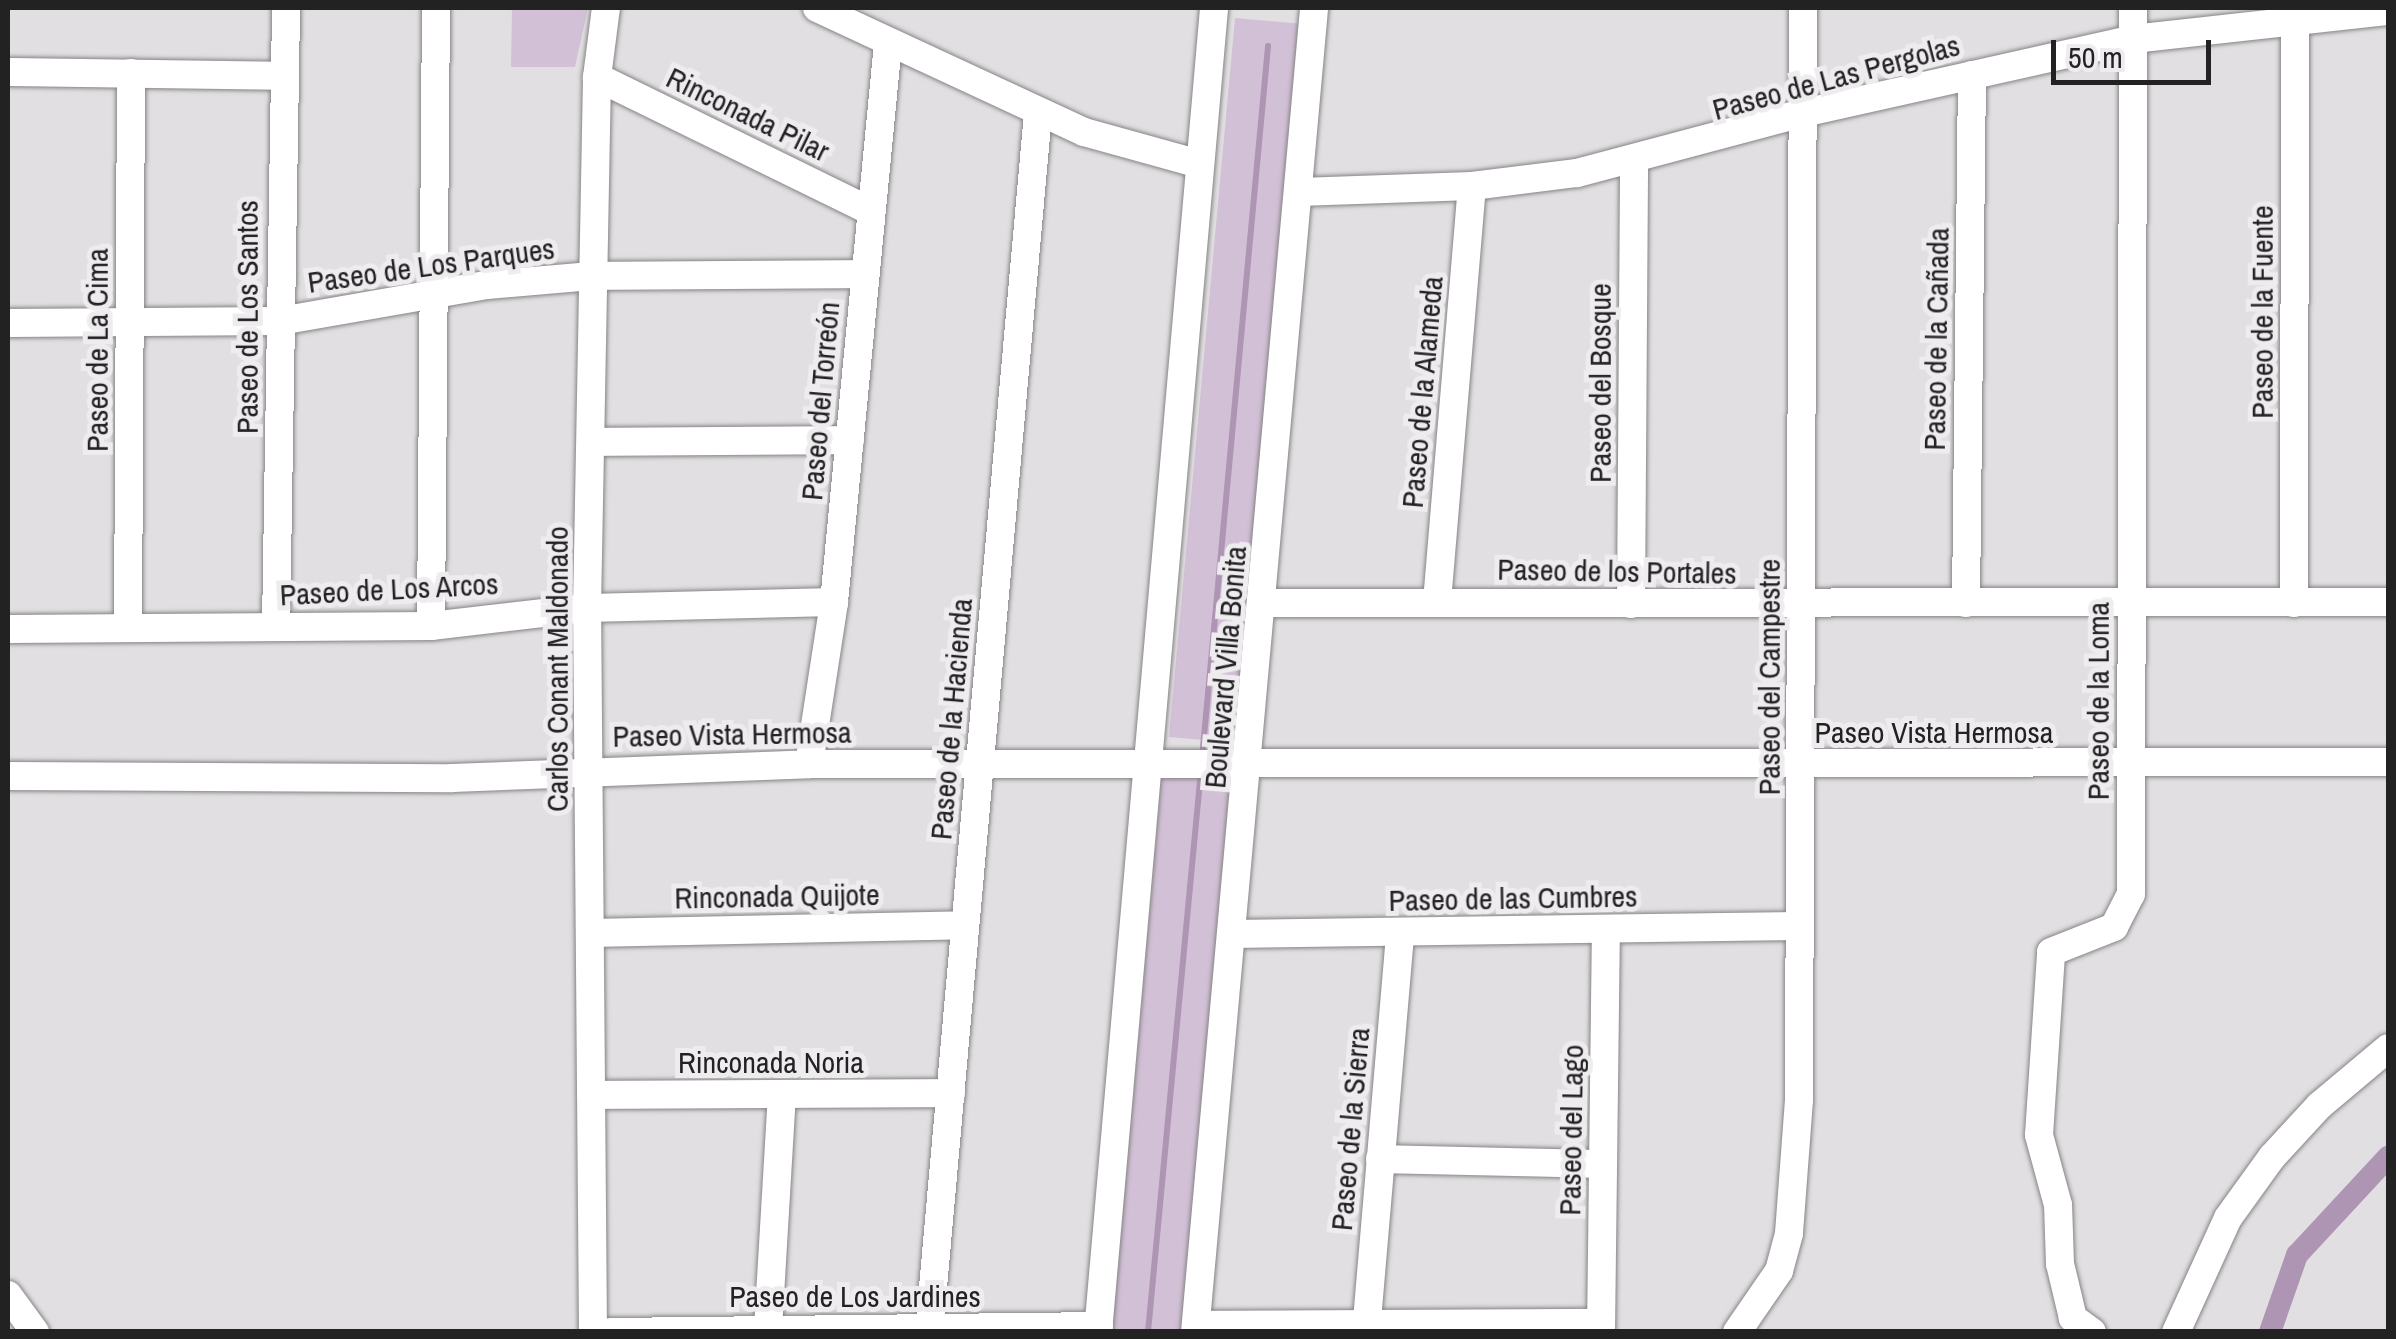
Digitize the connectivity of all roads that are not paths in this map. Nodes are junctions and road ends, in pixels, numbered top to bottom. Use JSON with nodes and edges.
{"nodes":[{"id":1,"x":286,"y":8,"type":"edge"},
{"id":2,"x":436,"y":8,"type":"edge"},
{"id":3,"x":606,"y":8,"type":"edge"},
{"id":4,"x":817,"y":8,"type":"edge"},
{"id":5,"x":1214,"y":8,"type":"edge"},
{"id":6,"x":1314,"y":8,"type":"edge"},
{"id":7,"x":1803,"y":8,"type":"edge"},
{"id":8,"x":2133,"y":8,"type":"edge"},
{"id":9,"x":2388,"y":12,"type":"edge"},
{"id":10,"x":2294,"y":21,"type":"junction"},
{"id":11,"x":2133,"y":39,"type":"junction"},
{"id":12,"x":888,"y":43,"type":"junction"},
{"id":13,"x":8,"y":72,"type":"edge"},
{"id":14,"x":131,"y":73,"type":"junction"},
{"id":15,"x":1972,"y":75,"type":"junction"},
{"id":16,"x":281,"y":76,"type":"junction"},
{"id":17,"x":598,"y":76,"type":"junction"},
{"id":18,"x":1038,"y":112,"type":"junction"},
{"id":19,"x":1803,"y":113,"type":"junction"},
{"id":20,"x":1634,"y":163,"type":"junction"},
{"id":21,"x":1200,"y":164,"type":"junction"},
{"id":22,"x":1472,"y":186,"type":"junction"},
{"id":23,"x":1299,"y":192,"type":"junction"},
{"id":24,"x":870,"y":210,"type":"junction"},
{"id":25,"x":865,"y":274,"type":"junction"},
{"id":26,"x":592,"y":276,"type":"junction"},
{"id":27,"x":432,"y":294,"type":"junction"},
{"id":28,"x":280,"y":321,"type":"junction"},
{"id":29,"x":8,"y":323,"type":"edge"},
{"id":30,"x":129,"y":323,"type":"junction"},
{"id":31,"x":850,"y":440,"type":"junction"},
{"id":32,"x":592,"y":442,"type":"junction"},
{"id":33,"x":834,"y":602,"type":"junction"},
{"id":34,"x":1437,"y":602,"type":"junction"},
{"id":35,"x":2388,"y":602,"type":"edge"},
{"id":36,"x":1264,"y":603,"type":"junction"},
{"id":37,"x":1966,"y":603,"type":"junction"},
{"id":38,"x":2294,"y":603,"type":"junction"},
{"id":39,"x":1631,"y":604,"type":"junction"},
{"id":40,"x":2131,"y":604,"type":"junction"},
{"id":41,"x":1803,"y":606,"type":"junction"},
{"id":42,"x":587,"y":608,"type":"junction"},
{"id":43,"x":431,"y":626,"type":"junction"},
{"id":44,"x":276,"y":627,"type":"junction"},
{"id":45,"x":128,"y":628,"type":"junction"},
{"id":46,"x":8,"y":629,"type":"edge"},
{"id":47,"x":2388,"y":762,"type":"edge"},
{"id":48,"x":980,"y":763,"type":"junction"},
{"id":49,"x":809,"y":764,"type":"junction"},
{"id":50,"x":1154,"y":764,"type":"junction"},
{"id":51,"x":1803,"y":764,"type":"junction"},
{"id":52,"x":2130,"y":764,"type":"junction"},
{"id":53,"x":1244,"y":766,"type":"junction"},
{"id":54,"x":588,"y":769,"type":"junction"},
{"id":55,"x":8,"y":776,"type":"edge"},
{"id":56,"x":965,"y":925,"type":"junction"},
{"id":57,"x":1796,"y":926,"type":"junction"},
{"id":58,"x":1606,"y":929,"type":"junction"},
{"id":59,"x":590,"y":932,"type":"junction"},
{"id":60,"x":1400,"y":932,"type":"junction"},
{"id":61,"x":1231,"y":934,"type":"junction"},
{"id":62,"x":2388,"y":1048,"type":"edge"},
{"id":63,"x":782,"y":1094,"type":"junction"},
{"id":64,"x":950,"y":1094,"type":"junction"},
{"id":65,"x":592,"y":1095,"type":"junction"},
{"id":66,"x":1380,"y":1158,"type":"junction"},
{"id":67,"x":1603,"y":1164,"type":"junction"},
{"id":68,"x":8,"y":1295,"type":"edge"},
{"id":69,"x":1601,"y":1327,"type":"edge"},
{"id":70,"x":1366,"y":1328,"type":"edge"},
{"id":71,"x":768,"y":1329,"type":"junction"},
{"id":72,"x":1099,"y":1329,"type":"edge"},
{"id":73,"x":1195,"y":1329,"type":"edge"},
{"id":74,"x":929,"y":1330,"type":"edge"},
{"id":75,"x":35,"y":1332,"type":"edge"},
{"id":76,"x":593,"y":1332,"type":"edge"},
{"id":77,"x":611,"y":1332,"type":"edge"},
{"id":78,"x":1737,"y":1332,"type":"edge"},
{"id":79,"x":2092,"y":1332,"type":"edge"},
{"id":80,"x":2176,"y":1332,"type":"edge"}],
"edges":[{"from":1,"to":16,"type":"street","name":"Paseo de Los Santos"},
{"from":2,"to":27,"type":"street"},
{"from":3,"to":17,"type":"street","name":"Carlos Conant Maldonado"},
{"from":4,"to":12,"type":"street"},
{"from":5,"to":21,"type":"street"},
{"from":6,"to":23,"type":"street","name":"Boulevard Villa Bonita"},
{"from":7,"to":19,"type":"street","name":"Paseo del Campestre"},
{"from":8,"to":11,"type":"street","name":"Paseo de la Loma"},
{"from":9,"to":10,"type":"street","name":"Paseo de Las Pergolas"},
{"from":10,"to":11,"type":"street","name":"Paseo de Las Pergolas"},
{"from":10,"to":38,"type":"street","name":"Paseo de la Fuente"},
{"from":11,"to":15,"type":"street","name":"Paseo de Las Pergolas"},
{"from":11,"to":40,"type":"street","name":"Paseo de la Loma"},
{"from":12,"to":18,"type":"street"},
{"from":12,"to":24,"type":"street","name":"Paseo del Torreón"},
{"from":13,"to":14,"type":"street"},
{"from":14,"to":16,"type":"street"},
{"from":14,"to":30,"type":"street","name":"Paseo de La Cima"},
{"from":15,"to":19,"type":"street","name":"Paseo de Las Pergolas"},
{"from":15,"to":37,"type":"street","name":"Paseo de la Cañada"},
{"from":16,"to":28,"type":"street","name":"Paseo de Los Santos"},
{"from":17,"to":24,"type":"street","name":"Rinconada Pilar"},
{"from":17,"to":26,"type":"street","name":"Carlos Conant Maldonado"},
{"from":18,"to":21,"type":"street"},
{"from":18,"to":48,"type":"street","name":"Paseo de la Hacienda"},
{"from":19,"to":20,"type":"street","name":"Paseo de Las Pergolas"},
{"from":19,"to":41,"type":"street","name":"Paseo del Campestre"},
{"from":20,"to":22,"type":"street","name":"Paseo de Las Pergolas"},
{"from":20,"to":39,"type":"street","name":"Paseo del Bosque"},
{"from":21,"to":50,"type":"street"},
{"from":22,"to":23,"type":"street","name":"Paseo de Las Pergolas"},
{"from":22,"to":34,"type":"street","name":"Paseo de la Alameda"},
{"from":23,"to":36,"type":"street","name":"Boulevard Villa Bonita"},
{"from":24,"to":25,"type":"street","name":"Paseo del Torreón"},
{"from":25,"to":26,"type":"street","name":"Paseo de Los Parques"},
{"from":25,"to":31,"type":"street","name":"Paseo del Torreón"},
{"from":26,"to":27,"type":"street","name":"Paseo de Los Parques"},
{"from":26,"to":32,"type":"street","name":"Carlos Conant Maldonado"},
{"from":27,"to":28,"type":"street","name":"Paseo de Los Parques"},
{"from":27,"to":43,"type":"street"},
{"from":28,"to":30,"type":"street","name":"Paseo de Los Parques"},
{"from":28,"to":44,"type":"street","name":"Paseo de Los Santos"},
{"from":29,"to":30,"type":"street","name":"Paseo de Los Parques"},
{"from":30,"to":45,"type":"street","name":"Paseo de La Cima"},
{"from":31,"to":32,"type":"street"},
{"from":31,"to":33,"type":"street","name":"Paseo del Torreón"},
{"from":32,"to":42,"type":"street","name":"Carlos Conant Maldonado"},
{"from":33,"to":42,"type":"street","name":"Paseo de Los Arcos"},
{"from":33,"to":49,"type":"street","name":"Paseo del Torreón"},
{"from":34,"to":36,"type":"street","name":"Paseo de los Portales"},
{"from":34,"to":39,"type":"street","name":"Paseo de los Portales"},
{"from":35,"to":38,"type":"street","name":"Paseo de los Portales"},
{"from":36,"to":53,"type":"street","name":"Boulevard Villa Bonita"},
{"from":37,"to":40,"type":"street","name":"Paseo de los Portales"},
{"from":37,"to":41,"type":"street","name":"Paseo de los Portales"},
{"from":38,"to":40,"type":"street","name":"Paseo de los Portales"},
{"from":39,"to":41,"type":"street","name":"Paseo de los Portales"},
{"from":40,"to":52,"type":"street","name":"Paseo de la Loma"},
{"from":41,"to":51,"type":"street","name":"Paseo del Campestre"},
{"from":42,"to":43,"type":"street","name":"Paseo de Los Arcos"},
{"from":42,"to":54,"type":"street","name":"Carlos Conant Maldonado"},
{"from":43,"to":44,"type":"street","name":"Paseo de Los Arcos"},
{"from":44,"to":45,"type":"street","name":"Paseo de Los Arcos"},
{"from":45,"to":46,"type":"street","name":"Paseo de Los Arcos"},
{"from":47,"to":52,"type":"street","name":"Paseo Vista Hermosa"},
{"from":48,"to":49,"type":"street","name":"Paseo Vista Hermosa"},
{"from":48,"to":50,"type":"street","name":"Paseo Vista Hermosa"},
{"from":48,"to":56,"type":"street","name":"Paseo de la Hacienda"},
{"from":49,"to":54,"type":"street","name":"Paseo Vista Hermosa"},
{"from":50,"to":53,"type":"street","name":"Paseo Vista Hermosa"},
{"from":50,"to":72,"type":"street"},
{"from":51,"to":52,"type":"street","name":"Paseo Vista Hermosa"},
{"from":51,"to":53,"type":"street","name":"Paseo Vista Hermosa"},
{"from":51,"to":57,"type":"street","name":"Paseo del Campestre"},
{"from":52,"to":79,"type":"street","name":"Paseo de la Loma"},
{"from":53,"to":61,"type":"street","name":"Boulevard Villa Bonita"},
{"from":54,"to":55,"type":"street","name":"Paseo Vista Hermosa"},
{"from":54,"to":59,"type":"street","name":"Carlos Conant Maldonado"},
{"from":56,"to":59,"type":"street","name":"Rinconada Quijote"},
{"from":56,"to":64,"type":"street","name":"Paseo de la Hacienda"},
{"from":57,"to":58,"type":"street","name":"Paseo de las Cumbres"},
{"from":57,"to":78,"type":"street","name":"Paseo del Campestre"},
{"from":58,"to":60,"type":"street","name":"Paseo de las Cumbres"},
{"from":58,"to":67,"type":"street","name":"Paseo del Lago"},
{"from":59,"to":65,"type":"street","name":"Carlos Conant Maldonado"},
{"from":60,"to":61,"type":"street","name":"Paseo de las Cumbres"},
{"from":60,"to":66,"type":"street","name":"Paseo de la Sierra"},
{"from":61,"to":73,"type":"street","name":"Boulevard Villa Bonita"},
{"from":62,"to":80,"type":"street"},
{"from":63,"to":64,"type":"street","name":"Rinconada Noria"},
{"from":63,"to":65,"type":"street","name":"Rinconada Noria"},
{"from":63,"to":71,"type":"street"},
{"from":64,"to":74,"type":"street","name":"Paseo de la Hacienda"},
{"from":65,"to":76,"type":"street","name":"Carlos Conant Maldonado"},
{"from":66,"to":67,"type":"street"},
{"from":66,"to":70,"type":"street","name":"Paseo de la Sierra"},
{"from":67,"to":69,"type":"street","name":"Paseo del Lago"},
{"from":68,"to":75,"type":"street"},
{"from":69,"to":70,"type":"street"},
{"from":70,"to":73,"type":"street"},
{"from":71,"to":74,"type":"street","name":"Paseo de Los Jardines"},
{"from":71,"to":77,"type":"street","name":"Paseo de Los Jardines"},
{"from":72,"to":74,"type":"street","name":"Paseo de Los Jardines"}]}
